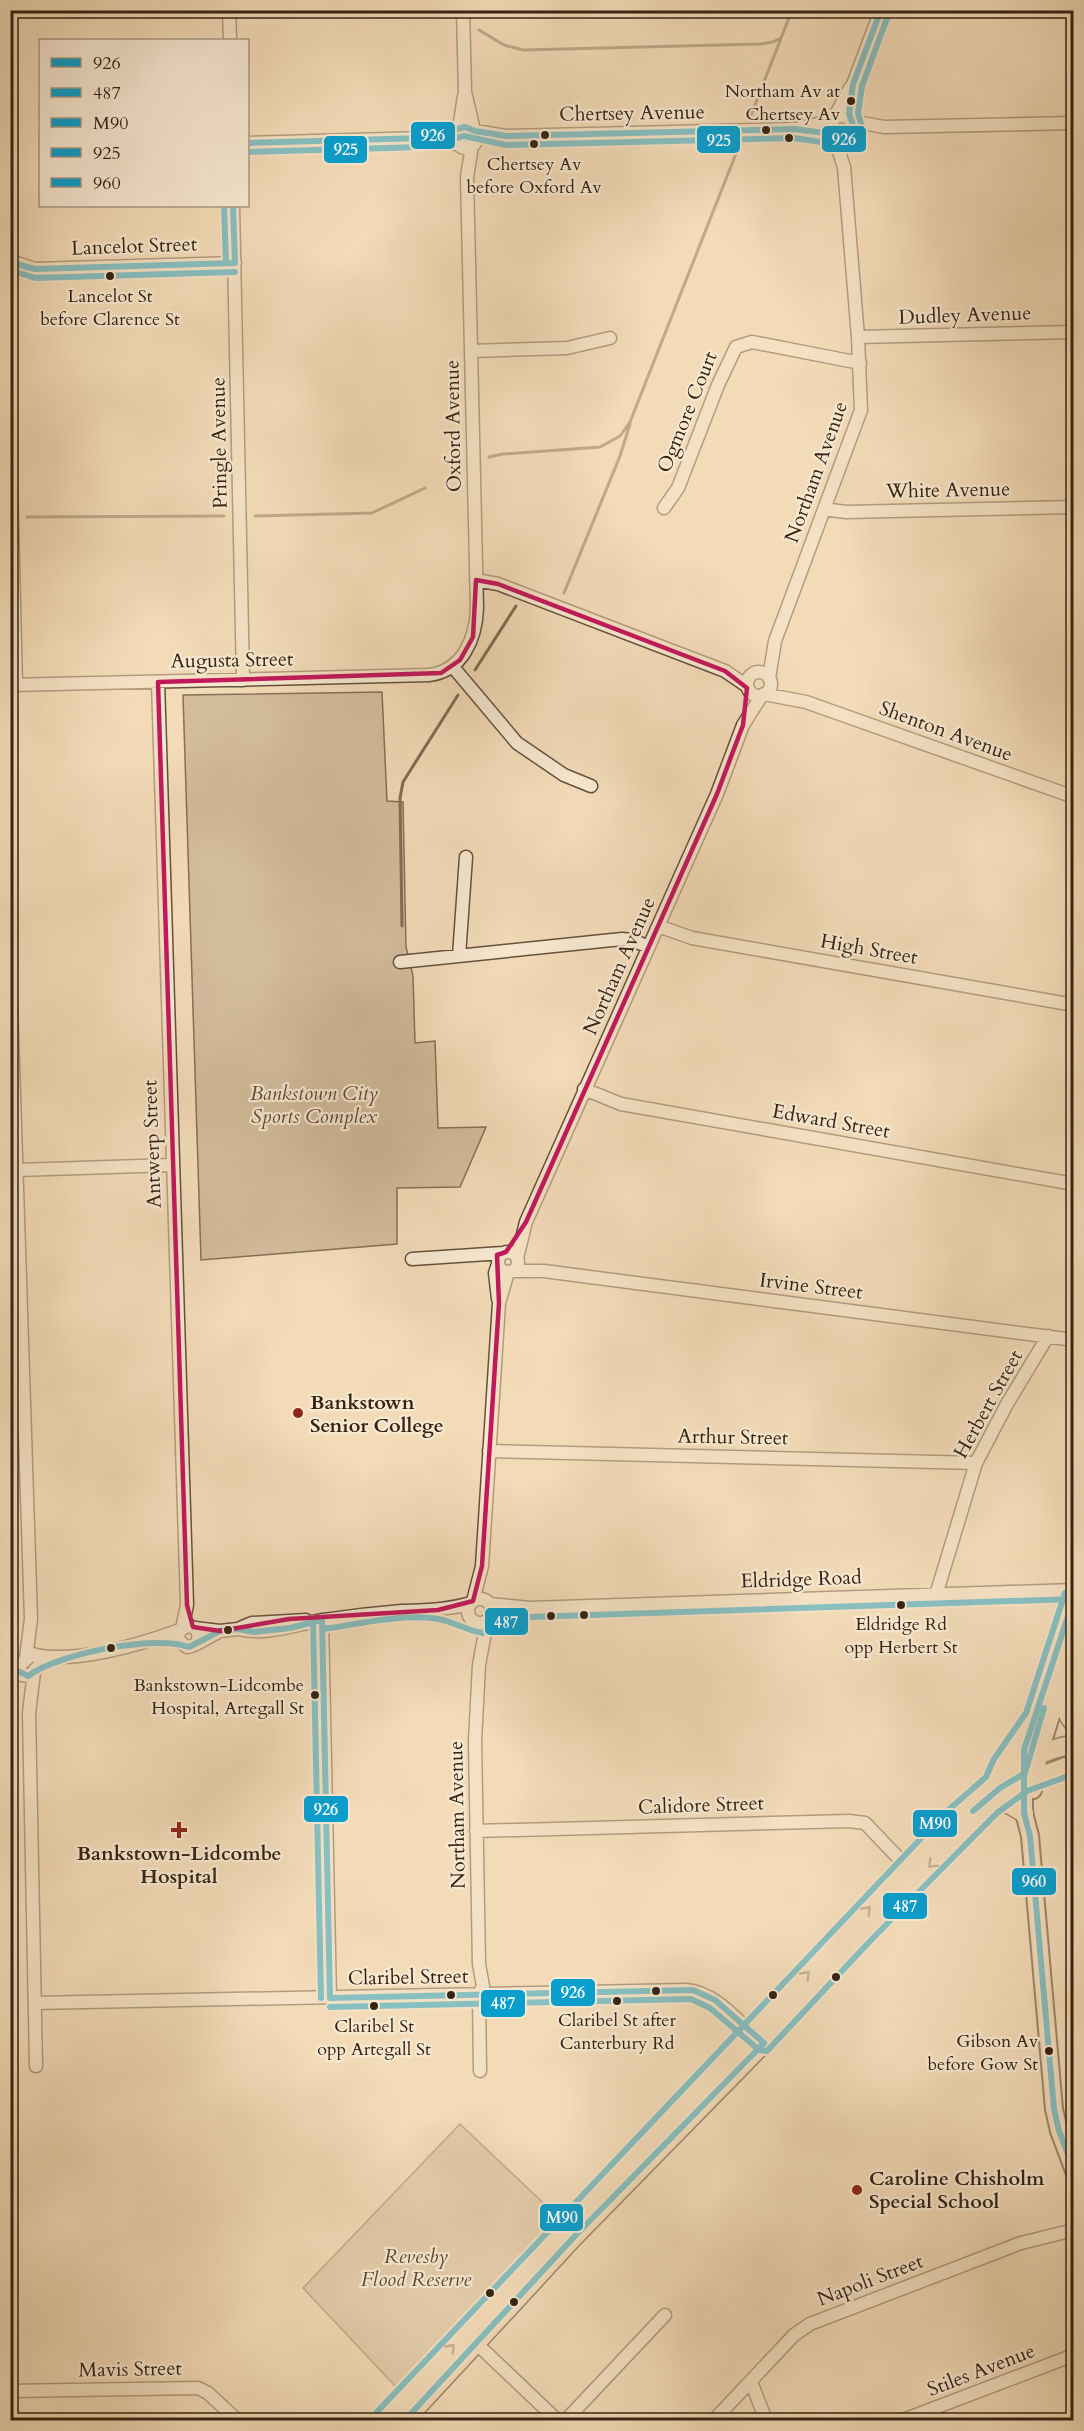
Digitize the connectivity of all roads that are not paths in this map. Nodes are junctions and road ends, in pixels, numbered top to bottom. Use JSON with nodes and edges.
{"nodes":[{"id":1,"x":229,"y":10,"type":"edge"},
{"id":2,"x":463,"y":10,"type":"edge"},
{"id":3,"x":881,"y":10,"type":"edge"},
{"id":4,"x":230,"y":39,"type":"edge"},
{"id":5,"x":853,"y":84,"type":"junction"},
{"id":6,"x":465,"y":92,"type":"junction"},
{"id":7,"x":833,"y":119,"type":"junction"},
{"id":8,"x":851,"y":120,"type":"junction"},
{"id":9,"x":1074,"y":123,"type":"edge"},
{"id":10,"x":884,"y":127,"type":"junction"},
{"id":11,"x":458,"y":129,"type":"junction"},
{"id":12,"x":795,"y":129,"type":"junction"},
{"id":13,"x":474,"y":130,"type":"junction"},
{"id":14,"x":506,"y":136,"type":"junction"},
{"id":15,"x":832,"y":136,"type":"junction"},
{"id":16,"x":850,"y":137,"type":"junction"},
{"id":17,"x":423,"y":138,"type":"junction"},
{"id":18,"x":249,"y":143,"type":"edge"},
{"id":19,"x":457,"y":144,"type":"junction"},
{"id":20,"x":473,"y":145,"type":"junction"},
{"id":21,"x":844,"y":167,"type":"junction"},
{"id":22,"x":467,"y":177,"type":"junction"},
{"id":23,"x":234,"y":207,"type":"edge"},
{"id":24,"x":12,"y":259,"type":"edge"},
{"id":25,"x":235,"y":263,"type":"junction"},
{"id":26,"x":35,"y":268,"type":"junction"},
{"id":27,"x":12,"y":280,"type":"edge"},
{"id":28,"x":1074,"y":332,"type":"edge"},
{"id":29,"x":858,"y":337,"type":"junction"},
{"id":30,"x":610,"y":338,"type":"dead end"},
{"id":31,"x":471,"y":351,"type":"junction"},
{"id":32,"x":860,"y":363,"type":"junction"},
{"id":33,"x":10,"y":440,"type":"edge"},
{"id":34,"x":1074,"y":507,"type":"edge"},
{"id":35,"x":664,"y":508,"type":"dead end"},
{"id":36,"x":824,"y":509,"type":"junction"},
{"id":37,"x":476,"y":580,"type":"junction"},
{"id":38,"x":775,"y":641,"type":"junction"},
{"id":39,"x":453,"y":667,"type":"junction"},
{"id":40,"x":725,"y":671,"type":"junction"},
{"id":41,"x":755,"y":673,"type":"junction"},
{"id":42,"x":243,"y":680,"type":"junction"},
{"id":43,"x":769,"y":680,"type":"junction"},
{"id":44,"x":158,"y":682,"type":"junction"},
{"id":45,"x":13,"y":685,"type":"edge"},
{"id":46,"x":747,"y":687,"type":"junction"},
{"id":47,"x":763,"y":695,"type":"junction"},
{"id":48,"x":806,"y":702,"type":"junction"},
{"id":49,"x":743,"y":724,"type":"junction"},
{"id":50,"x":591,"y":786,"type":"dead end"},
{"id":51,"x":1074,"y":797,"type":"edge"},
{"id":52,"x":466,"y":857,"type":"dead end"},
{"id":53,"x":658,"y":926,"type":"junction"},
{"id":54,"x":649,"y":947,"type":"junction"},
{"id":55,"x":459,"y":956,"type":"junction"},
{"id":56,"x":400,"y":962,"type":"dead end"},
{"id":57,"x":10,"y":972,"type":"edge"},
{"id":58,"x":1074,"y":1005,"type":"edge"},
{"id":59,"x":584,"y":1089,"type":"junction"},
{"id":60,"x":172,"y":1165,"type":"junction"},
{"id":61,"x":16,"y":1170,"type":"junction"},
{"id":62,"x":1074,"y":1184,"type":"edge"},
{"id":63,"x":412,"y":1259,"type":"dead end"},
{"id":64,"x":508,"y":1261,"type":"junction"},
{"id":65,"x":1048,"y":1336,"type":"junction"},
{"id":66,"x":1074,"y":1340,"type":"edge"},
{"id":67,"x":489,"y":1451,"type":"junction"},
{"id":68,"x":976,"y":1463,"type":"junction"},
{"id":69,"x":482,"y":1566,"type":"junction"},
{"id":70,"x":1074,"y":1590,"type":"edge"},
{"id":71,"x":936,"y":1595,"type":"junction"},
{"id":72,"x":1074,"y":1596,"type":"edge"},
{"id":73,"x":472,"y":1602,"type":"junction"},
{"id":74,"x":438,"y":1610,"type":"junction"},
{"id":75,"x":483,"y":1614,"type":"junction"},
{"id":76,"x":322,"y":1620,"type":"junction"},
{"id":77,"x":188,"y":1629,"type":"junction"},
{"id":78,"x":220,"y":1632,"type":"junction"},
{"id":79,"x":147,"y":1642,"type":"junction"},
{"id":80,"x":197,"y":1643,"type":"junction"},
{"id":81,"x":1074,"y":1643,"type":"edge"},
{"id":82,"x":181,"y":1644,"type":"junction"},
{"id":83,"x":74,"y":1656,"type":"junction"},
{"id":84,"x":31,"y":1658,"type":"junction"},
{"id":85,"x":15,"y":1671,"type":"edge"},
{"id":86,"x":35,"y":1671,"type":"junction"},
{"id":87,"x":1063,"y":1678,"type":"junction"},
{"id":88,"x":29,"y":1713,"type":"junction"},
{"id":89,"x":1034,"y":1717,"type":"junction"},
{"id":90,"x":1074,"y":1723,"type":"edge"},
{"id":91,"x":1074,"y":1744,"type":"edge"},
{"id":92,"x":1032,"y":1758,"type":"junction"},
{"id":93,"x":1074,"y":1764,"type":"edge"},
{"id":94,"x":1028,"y":1781,"type":"junction"},
{"id":95,"x":993,"y":1782,"type":"junction"},
{"id":96,"x":991,"y":1806,"type":"junction"},
{"id":97,"x":1024,"y":1813,"type":"junction"},
{"id":98,"x":476,"y":1831,"type":"junction"},
{"id":99,"x":1030,"y":1836,"type":"junction"},
{"id":100,"x":907,"y":1867,"type":"junction"},
{"id":101,"x":479,"y":1995,"type":"junction"},
{"id":102,"x":330,"y":1998,"type":"junction"},
{"id":103,"x":34,"y":2003,"type":"junction"},
{"id":104,"x":757,"y":2038,"type":"junction"},
{"id":105,"x":36,"y":2066,"type":"dead end"},
{"id":106,"x":480,"y":2071,"type":"dead end"},
{"id":107,"x":1074,"y":2171,"type":"edge"},
{"id":108,"x":1074,"y":2230,"type":"edge"},
{"id":109,"x":665,"y":2315,"type":"dead end"},
{"id":110,"x":477,"y":2344,"type":"junction"},
{"id":111,"x":1074,"y":2355,"type":"edge"},
{"id":112,"x":751,"y":2382,"type":"junction"},
{"id":113,"x":10,"y":2391,"type":"edge"},
{"id":114,"x":237,"y":2421,"type":"edge"},
{"id":115,"x":382,"y":2421,"type":"edge"},
{"id":116,"x":405,"y":2421,"type":"edge"},
{"id":117,"x":557,"y":2421,"type":"edge"},
{"id":118,"x":566,"y":2421,"type":"edge"},
{"id":119,"x":714,"y":2421,"type":"edge"},
{"id":120,"x":766,"y":2421,"type":"edge"},
{"id":121,"x":903,"y":2421,"type":"edge"}],
"edges":[{"from":1,"to":4,"type":"street"},
{"from":2,"to":6,"type":"street"},
{"from":3,"to":5,"type":"street"},
{"from":5,"to":7,"type":"street"},
{"from":5,"to":8,"type":"street"},
{"from":6,"to":11,"type":"street"},
{"from":6,"to":13,"type":"street"},
{"from":7,"to":8,"type":"street"},
{"from":7,"to":12,"type":"street","name":"Chertsey Avenue"},
{"from":7,"to":15,"type":"street"},
{"from":8,"to":10,"type":"street"},
{"from":8,"to":16,"type":"street"},
{"from":9,"to":10,"type":"street"},
{"from":10,"to":16,"type":"street"},
{"from":11,"to":13,"type":"street"},
{"from":11,"to":17,"type":"street"},
{"from":11,"to":19,"type":"street"},
{"from":12,"to":14,"type":"street","name":"Chertsey Avenue"},
{"from":12,"to":15,"type":"street","name":"Chertsey Avenue"},
{"from":13,"to":14,"type":"street","name":"Chertsey Avenue"},
{"from":13,"to":20,"type":"street"},
{"from":14,"to":20,"type":"street","name":"Chertsey Avenue"},
{"from":15,"to":16,"type":"street"},
{"from":15,"to":21,"type":"street","name":"Northam Avenue"},
{"from":16,"to":21,"type":"street","name":"Northam Avenue"},
{"from":17,"to":18,"type":"street"},
{"from":17,"to":19,"type":"street"},
{"from":19,"to":20,"type":"street"},
{"from":19,"to":22,"type":"street","name":"Oxford Avenue"},
{"from":20,"to":22,"type":"street","name":"Oxford Avenue"},
{"from":21,"to":29,"type":"street","name":"Northam Avenue"},
{"from":22,"to":31,"type":"street","name":"Oxford Avenue"},
{"from":23,"to":25,"type":"street","name":"Pringle Avenue"},
{"from":24,"to":26,"type":"street","name":"Lancelot Street"},
{"from":24,"to":27,"type":"street"},
{"from":25,"to":26,"type":"street","name":"Lancelot Street"},
{"from":25,"to":42,"type":"street","name":"Pringle Avenue"},
{"from":26,"to":27,"type":"street","name":"Lancelot Street"},
{"from":28,"to":29,"type":"street","name":"Dudley Avenue"},
{"from":29,"to":32,"type":"street","name":"Northam Avenue"},
{"from":30,"to":31,"type":"street"},
{"from":31,"to":37,"type":"street","name":"Oxford Avenue"},
{"from":32,"to":35,"type":"street","name":"Ogmore Court"},
{"from":32,"to":36,"type":"street","name":"Northam Avenue"},
{"from":33,"to":45,"type":"street"},
{"from":34,"to":36,"type":"street","name":"White Avenue"},
{"from":36,"to":38,"type":"street","name":"Northam Avenue"},
{"from":37,"to":39,"type":"street","name":"Oxford Avenue"},
{"from":37,"to":40,"type":"street"},
{"from":38,"to":41,"type":"street","name":"Northam Avenue"},
{"from":38,"to":43,"type":"street","name":"Northam Avenue"},
{"from":39,"to":42,"type":"street","name":"Augusta Street"},
{"from":39,"to":50,"type":"street"},
{"from":40,"to":41,"type":"street"},
{"from":40,"to":46,"type":"street"},
{"from":41,"to":43,"type":"street"},
{"from":41,"to":46,"type":"street"},
{"from":42,"to":44,"type":"street","name":"Augusta Street"},
{"from":43,"to":47,"type":"street"},
{"from":43,"to":48,"type":"street","name":"Shenton Avenue"},
{"from":44,"to":45,"type":"street","name":"Augusta Street"},
{"from":44,"to":60,"type":"street","name":"Antwerp Street"},
{"from":46,"to":47,"type":"street"},
{"from":46,"to":49,"type":"street","name":"Northam Avenue"},
{"from":47,"to":48,"type":"street","name":"Shenton Avenue"},
{"from":47,"to":49,"type":"street","name":"Northam Avenue"},
{"from":48,"to":51,"type":"street","name":"Shenton Avenue"},
{"from":49,"to":53,"type":"street","name":"Northam Avenue"},
{"from":52,"to":55,"type":"street"},
{"from":53,"to":54,"type":"street","name":"Northam Avenue"},
{"from":53,"to":58,"type":"street","name":"High Street"},
{"from":54,"to":55,"type":"street"},
{"from":54,"to":59,"type":"street","name":"Northam Avenue"},
{"from":55,"to":56,"type":"street"},
{"from":57,"to":61,"type":"street"},
{"from":59,"to":62,"type":"street","name":"Edward Street"},
{"from":59,"to":64,"type":"street","name":"Northam Avenue"},
{"from":60,"to":61,"type":"street"},
{"from":60,"to":77,"type":"street","name":"Antwerp Street"},
{"from":61,"to":84,"type":"street"},
{"from":63,"to":64,"type":"street","name":"Irvine Street"},
{"from":64,"to":65,"type":"street","name":"Irvine Street"},
{"from":64,"to":67,"type":"street","name":"Northam Avenue"},
{"from":65,"to":66,"type":"street","name":"Irvine Street"},
{"from":65,"to":68,"type":"street","name":"Herbert Street"},
{"from":67,"to":68,"type":"street","name":"Arthur Street"},
{"from":67,"to":69,"type":"street","name":"Northam Avenue"},
{"from":68,"to":71,"type":"street","name":"Herbert Street"},
{"from":69,"to":73,"type":"street","name":"Northam Avenue"},
{"from":69,"to":75,"type":"street","name":"Northam Avenue"},
{"from":70,"to":71,"type":"street","name":"Eldridge Road"},
{"from":71,"to":75,"type":"street","name":"Eldridge Road"},
{"from":72,"to":89,"type":"main road"},
{"from":73,"to":74,"type":"street","name":"Eldridge Road"},
{"from":73,"to":75,"type":"street","name":"Eldridge Road"},
{"from":74,"to":75,"type":"street","name":"Eldridge Road"},
{"from":74,"to":76,"type":"street","name":"Eldridge Road"},
{"from":75,"to":98,"type":"street","name":"Northam Avenue"},
{"from":76,"to":78,"type":"street","name":"Eldridge Road"},
{"from":76,"to":102,"type":"street"},
{"from":77,"to":78,"type":"street","name":"Eldridge Road"},
{"from":77,"to":79,"type":"street","name":"Eldridge Road"},
{"from":77,"to":80,"type":"street"},
{"from":77,"to":82,"type":"street"},
{"from":78,"to":80,"type":"street","name":"Eldridge Road"},
{"from":79,"to":82,"type":"street","name":"Eldridge Road"},
{"from":79,"to":83,"type":"street","name":"Eldridge Road"},
{"from":80,"to":82,"type":"street"},
{"from":81,"to":87,"type":"main road"},
{"from":83,"to":84,"type":"street","name":"Eldridge Road"},
{"from":83,"to":86,"type":"street","name":"Eldridge Road"},
{"from":84,"to":85,"type":"street","name":"Eldridge Road"},
{"from":84,"to":86,"type":"street"},
{"from":85,"to":86,"type":"street","name":"Eldridge Road"},
{"from":85,"to":88,"type":"street"},
{"from":86,"to":88,"type":"street"},
{"from":87,"to":90,"type":"highway"},
{"from":87,"to":92,"type":"main road"},
{"from":88,"to":103,"type":"street"},
{"from":89,"to":92,"type":"main road"},
{"from":89,"to":95,"type":"highway"},
{"from":91,"to":92,"type":"highway"},
{"from":92,"to":94,"type":"main road"},
{"from":92,"to":95,"type":"highway"},
{"from":93,"to":94,"type":"highway"},
{"from":94,"to":96,"type":"highway"},
{"from":94,"to":97,"type":"main road"},
{"from":94,"to":99,"type":"main road"},
{"from":95,"to":100,"type":"highway"},
{"from":96,"to":97,"type":"highway"},
{"from":96,"to":104,"type":"highway","one_way":true},
{"from":97,"to":99,"type":"main road"},
{"from":98,"to":100,"type":"street","name":"Calidore Street"},
{"from":98,"to":101,"type":"street","name":"Northam Avenue"},
{"from":99,"to":107,"type":"main road"},
{"from":104,"to":100,"type":"highway","one_way":true},
{"from":101,"to":102,"type":"street","name":"Claribel Street"},
{"from":101,"to":104,"type":"street","name":"Claribel Street"},
{"from":101,"to":106,"type":"street","name":"Northam Avenue"},
{"from":102,"to":103,"type":"street","name":"Claribel Street"},
{"from":103,"to":105,"type":"street"},
{"from":104,"to":110,"type":"highway"},
{"from":115,"to":104,"type":"highway","one_way":true},
{"from":108,"to":112,"type":"street","name":"Napoli Street"},
{"from":109,"to":118,"type":"street"},
{"from":110,"to":116,"type":"highway"},
{"from":110,"to":117,"type":"street"},
{"from":111,"to":121,"type":"street","name":"Stiles Avenue"},
{"from":112,"to":119,"type":"street","name":"Napoli Street"},
{"from":112,"to":120,"type":"street"},
{"from":113,"to":114,"type":"street","name":"Mavis Street"}]}
